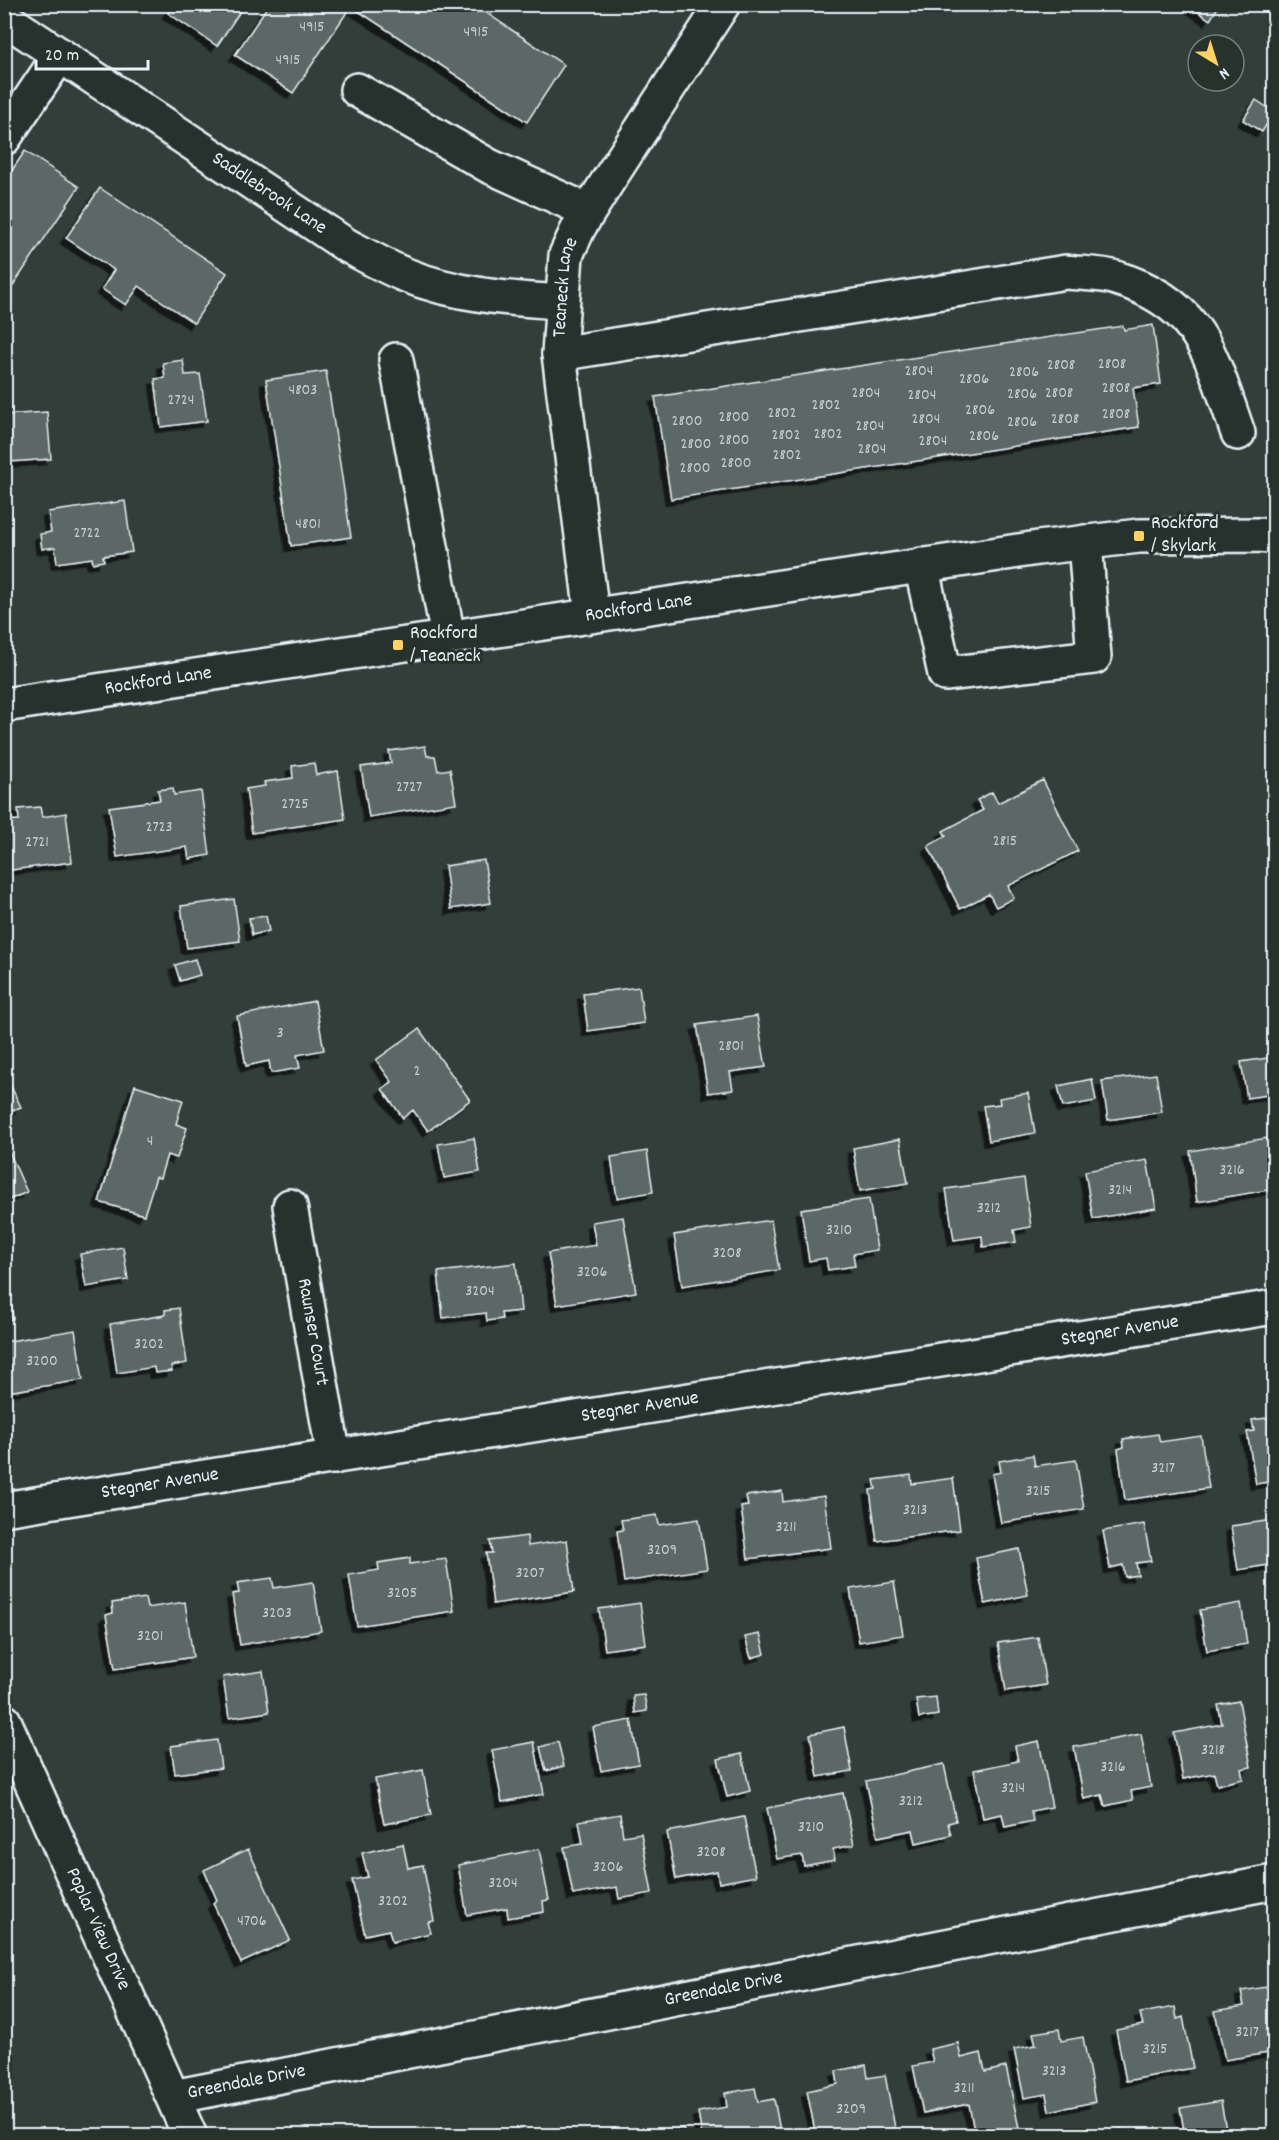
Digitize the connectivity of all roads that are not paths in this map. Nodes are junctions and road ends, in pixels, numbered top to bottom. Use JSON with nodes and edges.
{"nodes":[{"id":1,"x":723,"y":4,"type":"edge"},
{"id":2,"x":4,"y":18,"type":"edge"},
{"id":3,"x":60,"y":55,"type":"junction"},
{"id":4,"x":357,"y":90,"type":"dead end"},
{"id":5,"x":4,"y":138,"type":"edge"},
{"id":6,"x":588,"y":211,"type":"junction"},
{"id":7,"x":562,"y":302,"type":"junction"},
{"id":8,"x":559,"y":354,"type":"junction"},
{"id":9,"x":396,"y":360,"type":"dead end"},
{"id":10,"x":1238,"y":433,"type":"dead end"},
{"id":11,"x":1275,"y":537,"type":"edge"},
{"id":12,"x":1085,"y":542,"type":"junction"},
{"id":13,"x":921,"y":565,"type":"junction"},
{"id":14,"x":592,"y":615,"type":"junction"},
{"id":15,"x":448,"y":637,"type":"junction"},
{"id":16,"x":4,"y":705,"type":"edge"},
{"id":17,"x":291,"y":1206,"type":"dead end"},
{"id":18,"x":1275,"y":1307,"type":"edge"},
{"id":19,"x":334,"y":1457,"type":"junction"},
{"id":20,"x":4,"y":1509,"type":"edge"},
{"id":21,"x":4,"y":1721,"type":"edge"},
{"id":22,"x":1275,"y":1882,"type":"edge"},
{"id":23,"x":173,"y":2097,"type":"junction"},
{"id":24,"x":190,"y":2136,"type":"edge"}],
"edges":[{"from":1,"to":6,"type":"street","name":"Teaneck Lane"},
{"from":2,"to":3,"type":"street","name":"Saddlebrook Lane"},
{"from":3,"to":5,"type":"street"},
{"from":3,"to":7,"type":"street","name":"Saddlebrook Lane"},
{"from":4,"to":6,"type":"street"},
{"from":6,"to":7,"type":"street","name":"Teaneck Lane"},
{"from":7,"to":8,"type":"street","name":"Teaneck Lane"},
{"from":8,"to":10,"type":"street"},
{"from":8,"to":14,"type":"street","name":"Teaneck Lane"},
{"from":9,"to":15,"type":"street"},
{"from":11,"to":12,"type":"street","name":"Rockford Lane"},
{"from":12,"to":13,"type":"street","name":"Rockford Lane"},
{"from":12,"to":13,"type":"street"},
{"from":13,"to":14,"type":"street","name":"Rockford Lane"},
{"from":14,"to":15,"type":"street","name":"Rockford Lane"},
{"from":15,"to":16,"type":"street","name":"Rockford Lane"},
{"from":17,"to":19,"type":"street","name":"Raunser Court"},
{"from":18,"to":19,"type":"street","name":"Stegner Avenue"},
{"from":19,"to":20,"type":"street","name":"Stegner Avenue"},
{"from":21,"to":23,"type":"street","name":"Poplar View Drive"},
{"from":22,"to":23,"type":"street","name":"Greendale Drive"},
{"from":23,"to":24,"type":"street","name":"Poplar View Drive"}]}
